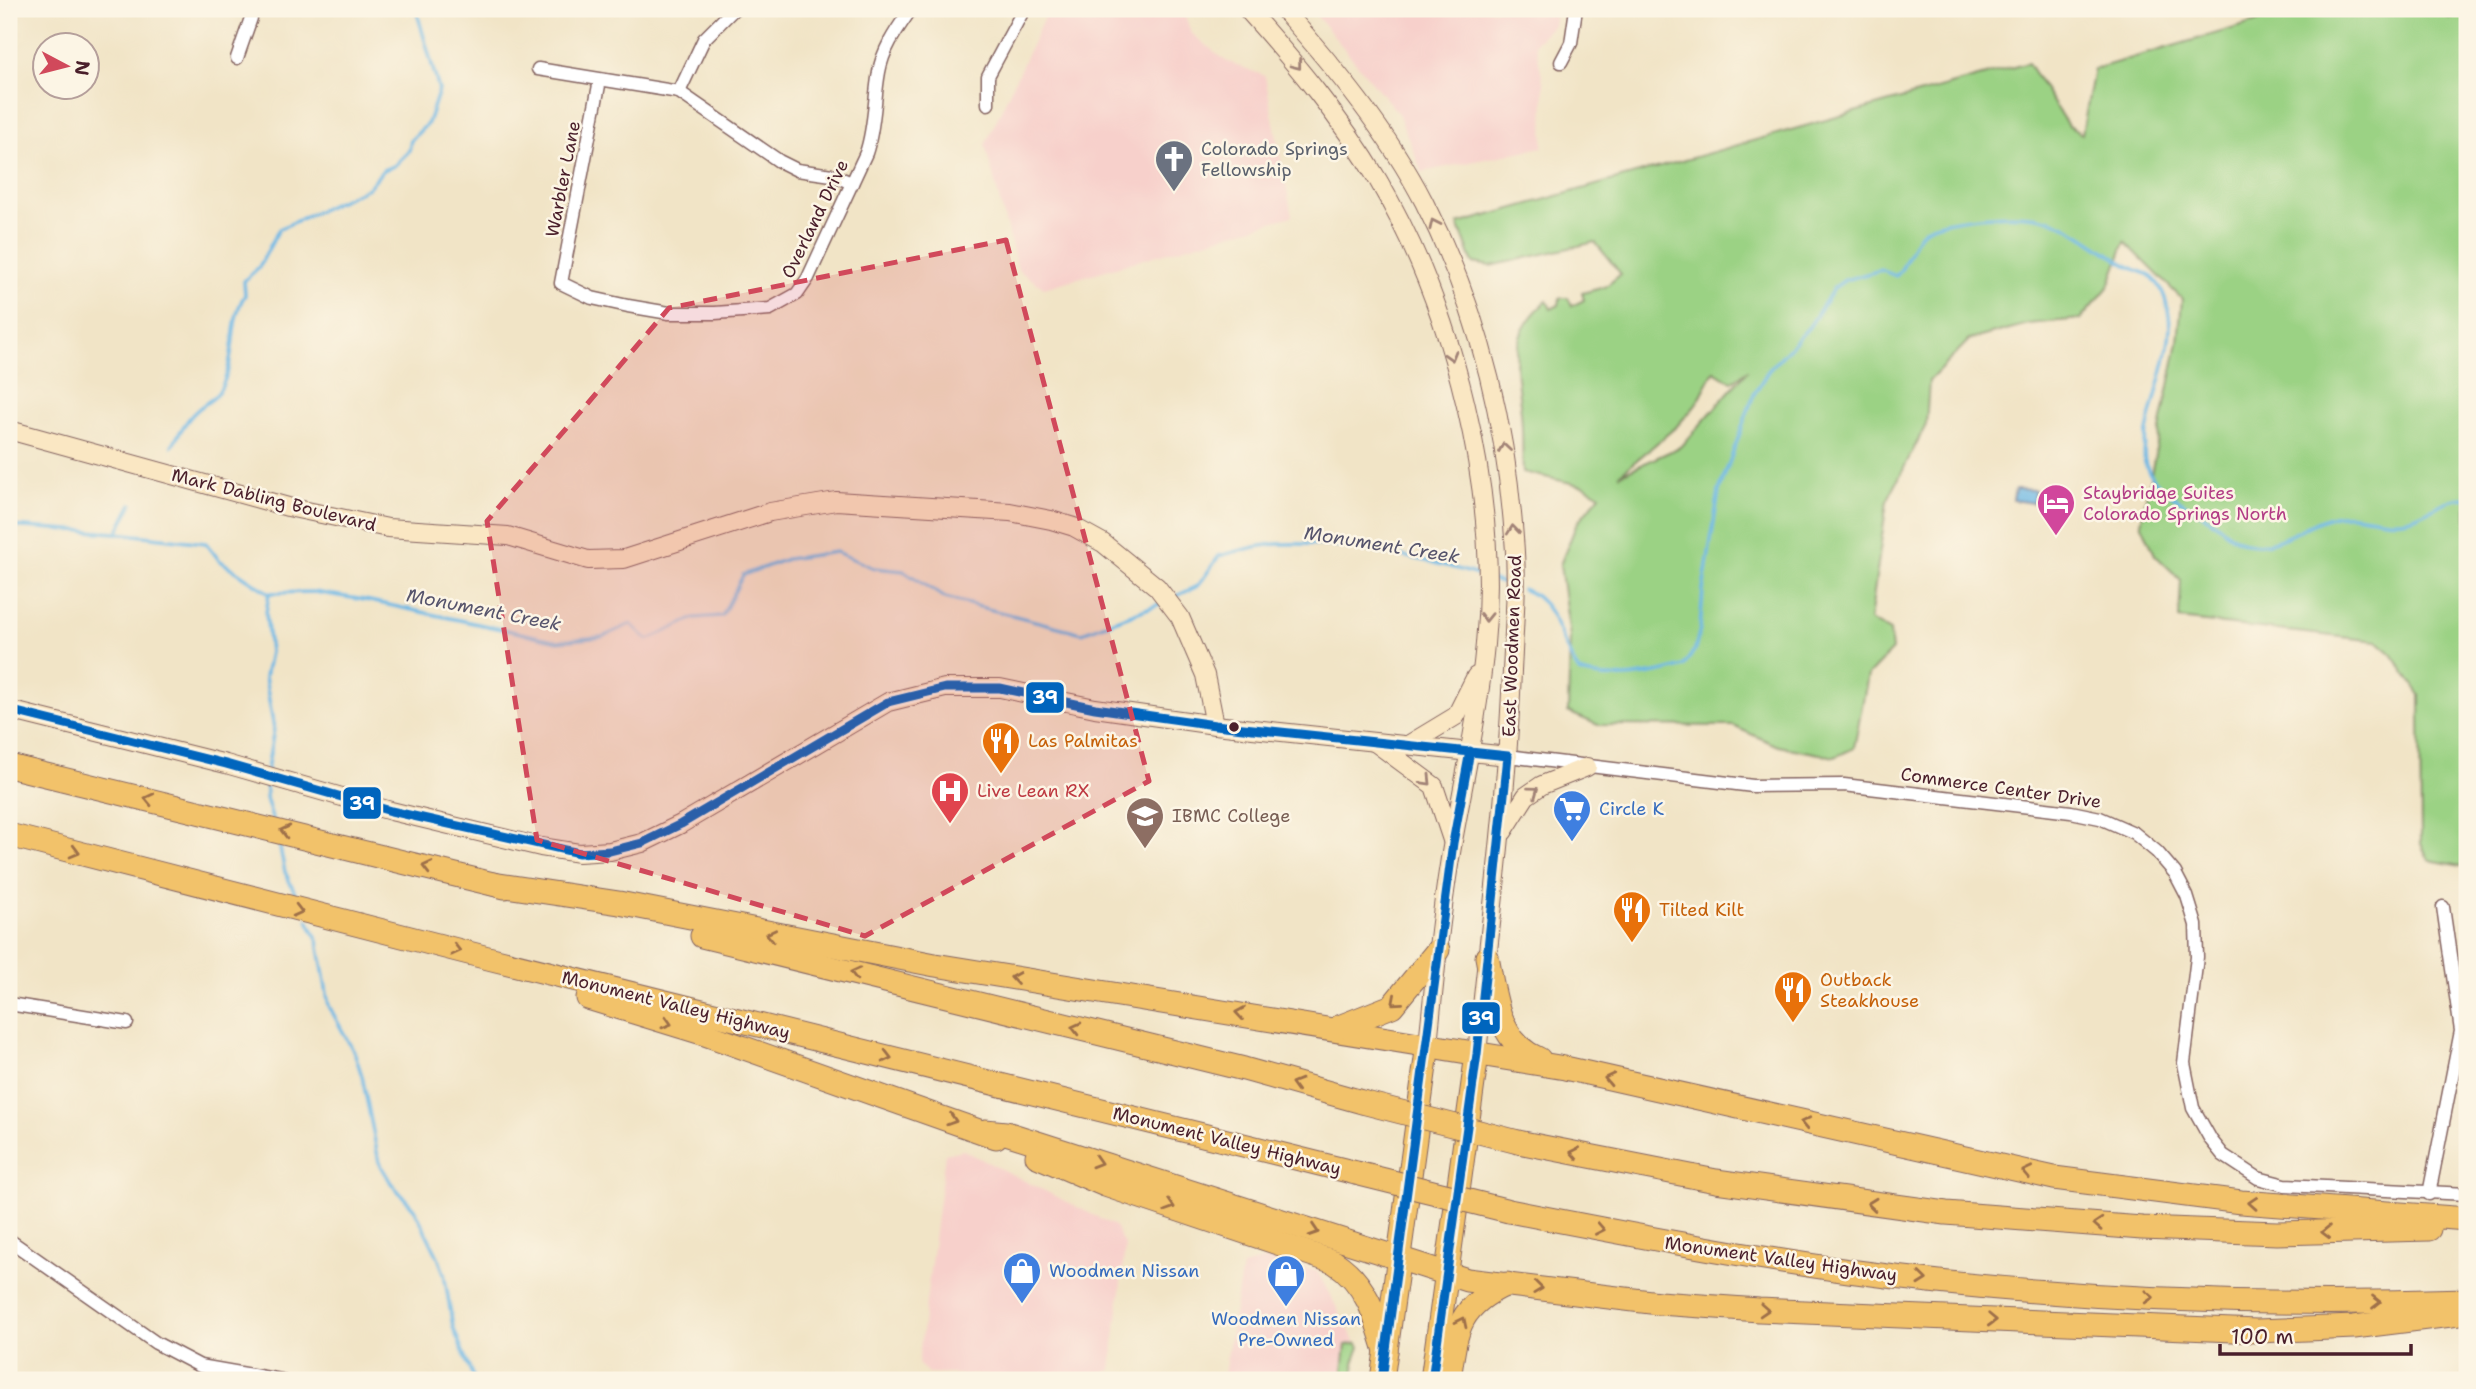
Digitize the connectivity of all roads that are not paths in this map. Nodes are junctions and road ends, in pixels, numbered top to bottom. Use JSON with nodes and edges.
{"nodes":[{"id":1,"x":250,"y":9,"type":"edge"},
{"id":2,"x":734,"y":9,"type":"edge"},
{"id":3,"x":911,"y":9,"type":"edge"},
{"id":4,"x":1024,"y":9,"type":"edge"},
{"id":5,"x":1247,"y":9,"type":"edge"},
{"id":6,"x":1283,"y":9,"type":"edge"},
{"id":7,"x":1576,"y":9,"type":"edge"},
{"id":8,"x":237,"y":58,"type":"dead end"},
{"id":9,"x":1561,"y":62,"type":"dead end"},
{"id":10,"x":538,"y":69,"type":"dead end"},
{"id":11,"x":600,"y":80,"type":"junction"},
{"id":12,"x":679,"y":92,"type":"junction"},
{"id":13,"x":988,"y":104,"type":"dead end"},
{"id":14,"x":852,"y":183,"type":"junction"},
{"id":15,"x":561,"y":284,"type":"joint"},
{"id":16,"x":9,"y":430,"type":"edge"},
{"id":17,"x":1481,"y":667,"type":"junction"},
{"id":18,"x":9,"y":710,"type":"edge"},
{"id":19,"x":1215,"y":725,"type":"junction"},
{"id":20,"x":1373,"y":741,"type":"junction"},
{"id":21,"x":1408,"y":744,"type":"junction"},
{"id":22,"x":1470,"y":751,"type":"junction"},
{"id":23,"x":1508,"y":756,"type":"junction"},
{"id":24,"x":9,"y":766,"type":"edge"},
{"id":25,"x":1587,"y":767,"type":"junction"},
{"id":26,"x":9,"y":835,"type":"edge"},
{"id":27,"x":1499,"y":838,"type":"junction"},
{"id":28,"x":1452,"y":843,"type":"junction"},
{"id":29,"x":493,"y":884,"type":"junction"},
{"id":30,"x":2443,"y":907,"type":"dead end"},
{"id":31,"x":1438,"y":950,"type":"junction"},
{"id":32,"x":1487,"y":957,"type":"junction"},
{"id":33,"x":488,"y":958,"type":"junction"},
{"id":34,"x":9,"y":1004,"type":"edge"},
{"id":35,"x":127,"y":1023,"type":"dead end"},
{"id":36,"x":1335,"y":1028,"type":"junction"},
{"id":37,"x":1428,"y":1044,"type":"junction"},
{"id":38,"x":1477,"y":1054,"type":"junction"},
{"id":39,"x":1564,"y":1069,"type":"junction"},
{"id":40,"x":985,"y":1131,"type":"junction"},
{"id":41,"x":2429,"y":1194,"type":"junction"},
{"id":42,"x":2467,"y":1194,"type":"edge"},
{"id":43,"x":2467,"y":1219,"type":"edge"},
{"id":44,"x":2467,"y":1228,"type":"edge"},
{"id":45,"x":9,"y":1240,"type":"edge"},
{"id":46,"x":1400,"y":1259,"type":"junction"},
{"id":47,"x":1447,"y":1273,"type":"junction"},
{"id":48,"x":1507,"y":1284,"type":"junction"},
{"id":49,"x":2467,"y":1300,"type":"edge"},
{"id":50,"x":2467,"y":1313,"type":"edge"},
{"id":51,"x":1387,"y":1351,"type":"junction"},
{"id":52,"x":281,"y":1380,"type":"edge"},
{"id":53,"x":1382,"y":1380,"type":"edge"},
{"id":54,"x":1432,"y":1380,"type":"edge"},
{"id":55,"x":1449,"y":1380,"type":"edge"}],
"edges":[{"from":1,"to":8,"type":"street"},
{"from":2,"to":12,"type":"street"},
{"from":3,"to":14,"type":"street","name":"Overland Drive"},
{"from":4,"to":13,"type":"street"},
{"from":5,"to":17,"type":"street","name":"East Woodmen Road","one_way":true},
{"from":23,"to":6,"type":"street","name":"East Woodmen Road","one_way":true},
{"from":7,"to":9,"type":"street"},
{"from":10,"to":11,"type":"street"},
{"from":11,"to":12,"type":"street"},
{"from":11,"to":15,"type":"street","name":"Warbler Lane"},
{"from":12,"to":14,"type":"street"},
{"from":14,"to":15,"type":"street","name":"Overland Drive"},
{"from":16,"to":19,"type":"street","name":"Mark Dabling Boulevard"},
{"from":17,"to":21,"type":"street"},
{"from":17,"to":22,"type":"street","name":"East Woodmen Road"},
{"from":18,"to":19,"type":"street"},
{"from":19,"to":20,"type":"street"},
{"from":20,"to":21,"type":"street"},
{"from":20,"to":28,"type":"street","one_way":true},
{"from":21,"to":22,"type":"street"},
{"from":22,"to":23,"type":"street"},
{"from":22,"to":28,"type":"street","name":"East Woodmen Road"},
{"from":23,"to":25,"type":"street","name":"Commerce Center Drive"},
{"from":23,"to":27,"type":"street","name":"East Woodmen Road"},
{"from":29,"to":24,"type":"highway","one_way":true},
{"from":27,"to":25,"type":"street","one_way":true},
{"from":25,"to":41,"type":"street","name":"Commerce Center Drive"},
{"from":26,"to":33,"type":"highway","name":"Monument Valley Highway","one_way":true},
{"from":27,"to":32,"type":"street","name":"East Woodmen Road"},
{"from":28,"to":31,"type":"street","name":"East Woodmen Road"},
{"from":36,"to":29,"type":"highway","one_way":true},
{"from":44,"to":29,"type":"highway","one_way":true,"bridge":true},
{"from":30,"to":41,"type":"street"},
{"from":31,"to":36,"type":"highway","one_way":true},
{"from":31,"to":37,"type":"street","name":"East Woodmen Road"},
{"from":32,"to":38,"type":"street","name":"East Woodmen Road"},
{"from":32,"to":39,"type":"highway"},
{"from":33,"to":40,"type":"highway","one_way":true},
{"from":33,"to":49,"type":"highway","name":"Monument Valley Highway","one_way":true,"bridge":true},
{"from":34,"to":35,"type":"street"},
{"from":36,"to":37,"type":"highway"},
{"from":37,"to":38,"type":"highway"},
{"from":37,"to":46,"type":"highway","name":"East Woodmen Road"},
{"from":38,"to":39,"type":"highway"},
{"from":38,"to":47,"type":"highway","name":"East Woodmen Road"},
{"from":43,"to":39,"type":"highway","one_way":true},
{"from":40,"to":46,"type":"highway","one_way":true},
{"from":40,"to":51,"type":"highway","one_way":true},
{"from":41,"to":42,"type":"street","name":"Commerce Center Drive"},
{"from":45,"to":52,"type":"street"},
{"from":46,"to":47,"type":"highway"},
{"from":46,"to":51,"type":"highway","name":"East Woodmen Road"},
{"from":47,"to":48,"type":"highway"},
{"from":47,"to":54,"type":"highway","name":"East Woodmen Road"},
{"from":48,"to":50,"type":"highway","one_way":true},
{"from":55,"to":48,"type":"highway","one_way":true},
{"from":51,"to":53,"type":"highway","name":"East Woodmen Road"}]}
